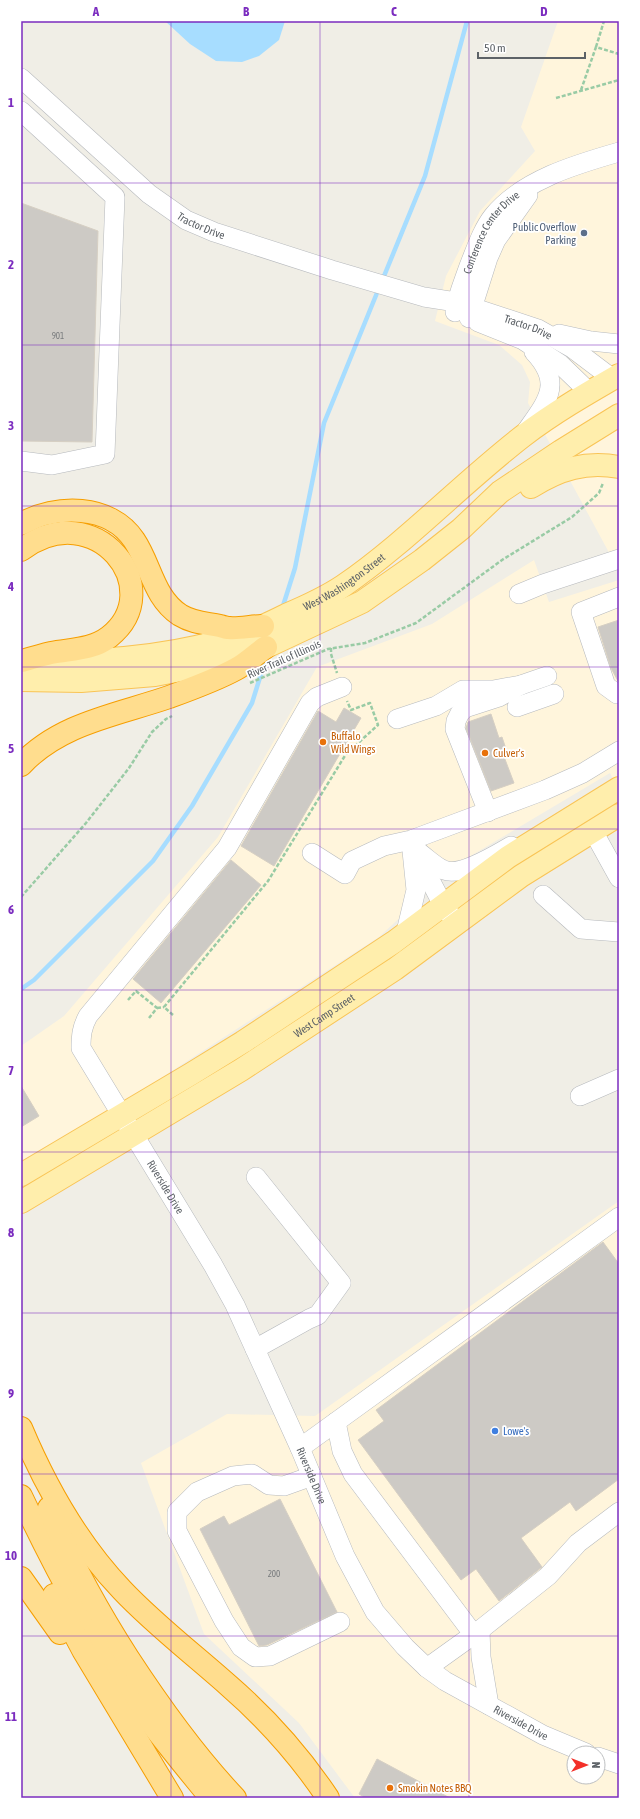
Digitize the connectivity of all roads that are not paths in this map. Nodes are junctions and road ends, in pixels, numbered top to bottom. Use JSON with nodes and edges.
{"nodes":[{"id":1,"x":21,"y":78,"type":"edge"},
{"id":2,"x":21,"y":112,"type":"edge"},
{"id":3,"x":619,"y":152,"type":"edge"},
{"id":4,"x":463,"y":310,"type":"junction"},
{"id":5,"x":538,"y":329,"type":"junction"},
{"id":6,"x":523,"y":340,"type":"junction"},
{"id":7,"x":619,"y":344,"type":"edge"},
{"id":8,"x":617,"y":380,"type":"edge"},
{"id":9,"x":589,"y":392,"type":"junction"},
{"id":10,"x":613,"y":420,"type":"edge"},
{"id":11,"x":523,"y":436,"type":"junction"},
{"id":12,"x":21,"y":461,"type":"edge"},
{"id":13,"x":612,"y":472,"type":"edge"},
{"id":14,"x":21,"y":524,"type":"edge"},
{"id":15,"x":461,"y":529,"type":"junction"},
{"id":16,"x":21,"y":550,"type":"edge"},
{"id":17,"x":619,"y":559,"type":"edge"},
{"id":18,"x":519,"y":594,"type":"dead end"},
{"id":19,"x":619,"y":597,"type":"edge"},
{"id":20,"x":263,"y":626,"type":"joint"},
{"id":21,"x":219,"y":634,"type":"junction"},
{"id":22,"x":266,"y":647,"type":"joint"},
{"id":23,"x":21,"y":667,"type":"edge"},
{"id":24,"x":208,"y":673,"type":"junction"},
{"id":25,"x":548,"y":676,"type":"dead end"},
{"id":26,"x":520,"y":685,"type":"junction"},
{"id":27,"x":342,"y":687,"type":"road end"},
{"id":28,"x":493,"y":690,"type":"junction"},
{"id":29,"x":619,"y":693,"type":"edge"},
{"id":30,"x":554,"y":694,"type":"dead end"},
{"id":31,"x":517,"y":707,"type":"dead end"},
{"id":32,"x":397,"y":719,"type":"dead end"},
{"id":33,"x":455,"y":729,"type":"junction"},
{"id":34,"x":619,"y":751,"type":"edge"},
{"id":35,"x":21,"y":765,"type":"edge"},
{"id":36,"x":619,"y":788,"type":"edge"},
{"id":37,"x":488,"y":812,"type":"junction"},
{"id":38,"x":619,"y":815,"type":"edge"},
{"id":39,"x":593,"y":831,"type":"junction"},
{"id":40,"x":540,"y":837,"type":"junction"},
{"id":41,"x":416,"y":847,"type":"junction"},
{"id":42,"x":312,"y":854,"type":"dead end"},
{"id":43,"x":619,"y":878,"type":"edge"},
{"id":44,"x":543,"y":895,"type":"dead end"},
{"id":45,"x":443,"y":905,"type":"junction"},
{"id":46,"x":456,"y":924,"type":"junction"},
{"id":47,"x":406,"y":932,"type":"junction"},
{"id":48,"x":619,"y":932,"type":"edge"},
{"id":49,"x":619,"y":1079,"type":"edge"},
{"id":50,"x":580,"y":1096,"type":"dead end"},
{"id":51,"x":123,"y":1115,"type":"junction"},
{"id":52,"x":134,"y":1135,"type":"junction"},
{"id":53,"x":21,"y":1175,"type":"edge"},
{"id":54,"x":256,"y":1177,"type":"dead end"},
{"id":55,"x":21,"y":1202,"type":"edge"},
{"id":56,"x":619,"y":1217,"type":"edge"},
{"id":57,"x":255,"y":1349,"type":"junction"},
{"id":58,"x":336,"y":1422,"type":"junction"},
{"id":59,"x":21,"y":1428,"type":"edge"},
{"id":60,"x":21,"y":1432,"type":"edge"},
{"id":61,"x":300,"y":1448,"type":"junction"},
{"id":62,"x":312,"y":1476,"type":"junction"},
{"id":63,"x":21,"y":1496,"type":"edge"},
{"id":64,"x":619,"y":1512,"type":"edge"},
{"id":65,"x":21,"y":1515,"type":"edge"},
{"id":66,"x":21,"y":1578,"type":"edge"},
{"id":67,"x":340,"y":1622,"type":"dead end"},
{"id":68,"x":477,"y":1632,"type":"junction"},
{"id":69,"x":427,"y":1668,"type":"junction"},
{"id":70,"x":489,"y":1705,"type":"junction"},
{"id":71,"x":567,"y":1745,"type":"edge"},
{"id":72,"x":606,"y":1760,"type":"edge"},
{"id":73,"x":619,"y":1764,"type":"edge"},
{"id":74,"x":171,"y":1797,"type":"edge"},
{"id":75,"x":211,"y":1798,"type":"edge"},
{"id":76,"x":235,"y":1798,"type":"edge"},
{"id":77,"x":328,"y":1798,"type":"edge"}],
"edges":[{"from":1,"to":4,"type":"street","name":"Tractor Drive"},
{"from":2,"to":12,"type":"street"},
{"from":3,"to":4,"type":"street","name":"Conference Center Drive"},
{"from":4,"to":5,"type":"street","name":"Tractor Drive"},
{"from":4,"to":6,"type":"street","name":"Tractor Drive"},
{"from":5,"to":7,"type":"street"},
{"from":5,"to":8,"type":"street","name":"Tractor Drive"},
{"from":6,"to":9,"type":"street","name":"Tractor Drive"},
{"from":6,"to":11,"type":"street"},
{"from":8,"to":9,"type":"main road","name":"West Washington Street"},
{"from":9,"to":10,"type":"main road","name":"Tractor Drive"},
{"from":9,"to":11,"type":"main road","name":"West Washington Street"},
{"from":10,"to":15,"type":"main road","name":"West Washington Street"},
{"from":11,"to":20,"type":"main road","name":"West Washington Street"},
{"from":13,"to":15,"type":"main road"},
{"from":14,"to":21,"type":"highway"},
{"from":15,"to":22,"type":"main road","name":"West Washington Street"},
{"from":16,"to":23,"type":"highway"},
{"from":17,"to":18,"type":"street"},
{"from":19,"to":29,"type":"street"},
{"from":20,"to":21,"type":"highway"},
{"from":21,"to":23,"type":"main road"},
{"from":22,"to":24,"type":"highway"},
{"from":23,"to":24,"type":"main road"},
{"from":24,"to":35,"type":"highway"},
{"from":25,"to":26,"type":"street"},
{"from":26,"to":28,"type":"street"},
{"from":26,"to":33,"type":"street"},
{"from":27,"to":51,"type":"street","name":"Riverside Drive"},
{"from":28,"to":32,"type":"street"},
{"from":28,"to":33,"type":"street"},
{"from":30,"to":31,"type":"street"},
{"from":33,"to":37,"type":"street"},
{"from":34,"to":37,"type":"street"},
{"from":36,"to":40,"type":"main road","name":"West Camp Street"},
{"from":37,"to":41,"type":"street"},
{"from":38,"to":39,"type":"main road","name":"West Camp Street"},
{"from":39,"to":43,"type":"street"},
{"from":39,"to":46,"type":"main road","name":"West Camp Street"},
{"from":40,"to":41,"type":"street"},
{"from":40,"to":45,"type":"main road","name":"West Camp Street"},
{"from":41,"to":42,"type":"street"},
{"from":41,"to":45,"type":"street"},
{"from":41,"to":47,"type":"street"},
{"from":44,"to":48,"type":"street"},
{"from":45,"to":46,"type":"street"},
{"from":45,"to":47,"type":"main road","name":"West Camp Street"},
{"from":46,"to":52,"type":"main road","name":"West Camp Street"},
{"from":47,"to":51,"type":"main road","name":"West Camp Street"},
{"from":49,"to":50,"type":"street"},
{"from":51,"to":52,"type":"street","name":"Riverside Drive"},
{"from":51,"to":53,"type":"main road","name":"West Camp Street"},
{"from":52,"to":55,"type":"main road","name":"West Camp Street"},
{"from":52,"to":57,"type":"street","name":"Riverside Drive"},
{"from":54,"to":57,"type":"street"},
{"from":56,"to":58,"type":"street"},
{"from":57,"to":61,"type":"street","name":"Riverside Drive"},
{"from":58,"to":61,"type":"street"},
{"from":58,"to":68,"type":"street"},
{"from":59,"to":77,"type":"highway"},
{"from":60,"to":76,"type":"highway"},
{"from":61,"to":62,"type":"street","name":"Riverside Drive"},
{"from":62,"to":67,"type":"street"},
{"from":62,"to":69,"type":"street","name":"Riverside Drive"},
{"from":63,"to":75,"type":"highway"},
{"from":64,"to":68,"type":"street"},
{"from":65,"to":74,"type":"highway"},
{"from":66,"to":74,"type":"highway"},
{"from":68,"to":69,"type":"street"},
{"from":68,"to":70,"type":"street"},
{"from":69,"to":70,"type":"street","name":"Riverside Drive"},
{"from":70,"to":71,"type":"street","name":"Riverside Drive"},
{"from":72,"to":73,"type":"street"}]}
